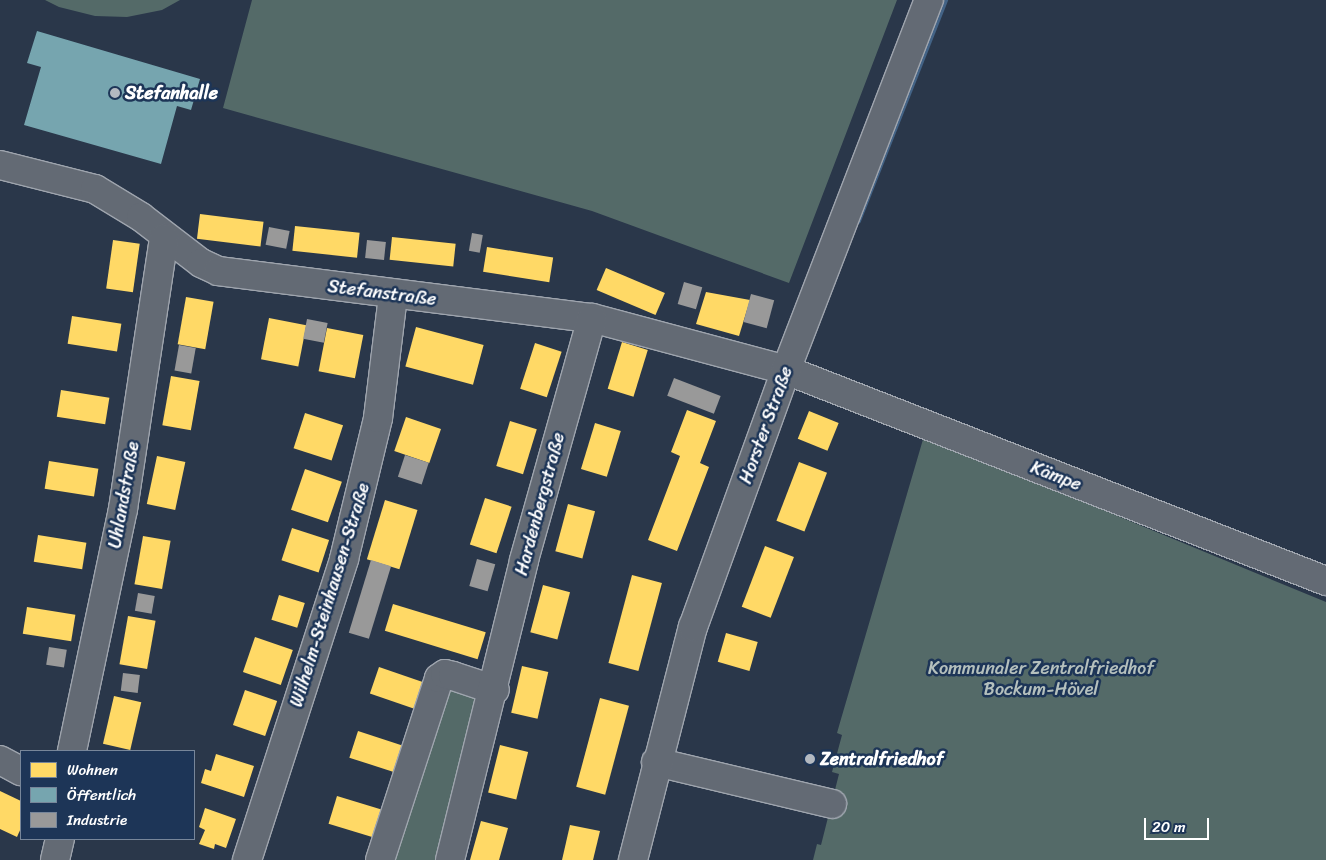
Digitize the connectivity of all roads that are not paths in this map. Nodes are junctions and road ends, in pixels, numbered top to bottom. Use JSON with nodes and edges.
{"nodes":[{"id":1,"x":929,"y":0,"type":"edge"},
{"id":2,"x":0,"y":165,"type":"edge"},
{"id":3,"x":164,"y":238,"type":"junction"},
{"id":4,"x":393,"y":295,"type":"junction"},
{"id":5,"x":592,"y":318,"type":"junction"},
{"id":6,"x":786,"y":370,"type":"junction"},
{"id":7,"x":1326,"y":581,"type":"edge"},
{"id":8,"x":494,"y":690,"type":"junction"},
{"id":9,"x":72,"y":750,"type":"edge"},
{"id":10,"x":0,"y":760,"type":"edge"},
{"id":11,"x":656,"y":762,"type":"junction"},
{"id":12,"x":20,"y":770,"type":"edge"},
{"id":13,"x":832,"y":804,"type":"dead end"},
{"id":14,"x":60,"y":840,"type":"edge"},
{"id":15,"x":55,"y":860,"type":"edge"},
{"id":16,"x":247,"y":860,"type":"edge"},
{"id":17,"x":380,"y":860,"type":"edge"},
{"id":18,"x":450,"y":860,"type":"edge"},
{"id":19,"x":633,"y":860,"type":"edge"}],
"edges":[{"from":1,"to":6,"type":"street","name":"Horster Straße"},
{"from":2,"to":3,"type":"street","name":"Stefanstraße"},
{"from":3,"to":4,"type":"street","name":"Stefanstraße"},
{"from":3,"to":9,"type":"street","name":"Uhlandstraße"},
{"from":4,"to":5,"type":"street","name":"Stefanstraße"},
{"from":4,"to":16,"type":"street","name":"Wilhelm-Steinhausen-Straße"},
{"from":5,"to":6,"type":"street","name":"Stefanstraße"},
{"from":5,"to":8,"type":"street","name":"Hardenbergstraße"},
{"from":6,"to":7,"type":"street","name":"Kämpe"},
{"from":6,"to":11,"type":"street","name":"Horster Straße"},
{"from":8,"to":17,"type":"street"},
{"from":8,"to":18,"type":"street","name":"Hardenbergstraße"},
{"from":10,"to":12,"type":"street"},
{"from":11,"to":13,"type":"street"},
{"from":11,"to":19,"type":"street","name":"Horster Straße"},
{"from":14,"to":15,"type":"street"}]}
